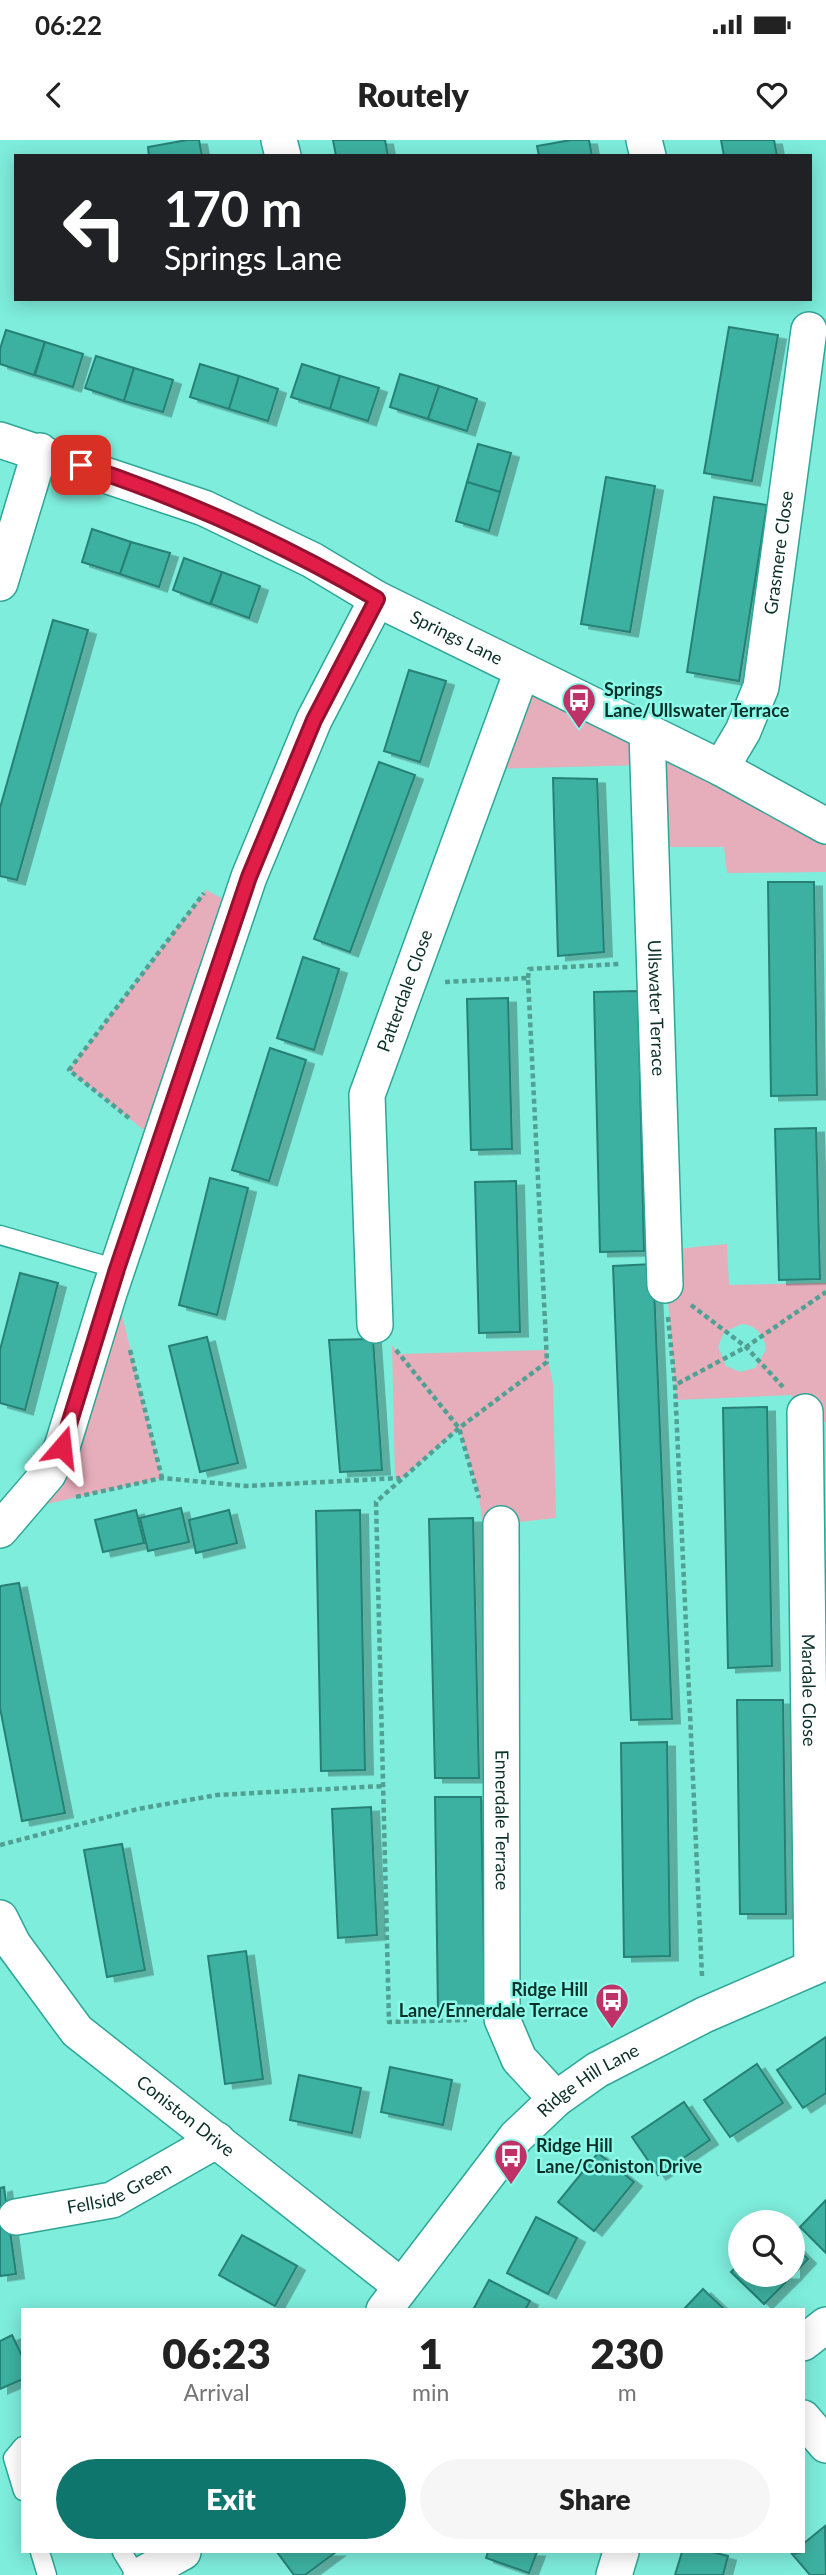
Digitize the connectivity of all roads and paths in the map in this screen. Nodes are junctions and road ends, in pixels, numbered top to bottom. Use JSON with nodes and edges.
{"nodes":[{"id":1,"x":814,"y":346,"type":"edge"},
{"id":2,"x":0,"y":440,"type":"edge"},
{"id":3,"x":40,"y":451,"type":"junction"},
{"id":4,"x":0,"y":583,"type":"edge"},
{"id":5,"x":377,"y":599,"type":"junction"},
{"id":6,"x":522,"y":671,"type":"junction"},
{"id":7,"x":647,"y":732,"type":"junction"},
{"id":8,"x":721,"y":768,"type":"junction"},
{"id":9,"x":826,"y":826,"type":"edge"},
{"id":10,"x":239,"y":907,"type":"junction"},
{"id":11,"x":654,"y":963,"type":"junction"},
{"id":12,"x":527,"y":978,"type":"junction"},
{"id":13,"x":409,"y":985,"type":"junction"},
{"id":14,"x":160,"y":1143,"type":"junction"},
{"id":15,"x":0,"y":1234,"type":"edge"},
{"id":16,"x":113,"y":1281,"type":"junction"},
{"id":17,"x":665,"y":1285,"type":"junction"},
{"id":18,"x":826,"y":1292,"type":"edge"},
{"id":19,"x":376,"y":1325,"type":"joint"},
{"id":20,"x":746,"y":1347,"type":"junction"},
{"id":21,"x":675,"y":1385,"type":"junction"},
{"id":22,"x":805,"y":1412,"type":"joint"},
{"id":23,"x":459,"y":1428,"type":"junction"},
{"id":24,"x":162,"y":1478,"type":"junction"},
{"id":25,"x":402,"y":1478,"type":"junction"},
{"id":26,"x":10,"y":1520,"type":"edge"},
{"id":27,"x":501,"y":1524,"type":"joint"},
{"id":28,"x":384,"y":1786,"type":"junction"},
{"id":29,"x":0,"y":1844,"type":"edge"},
{"id":30,"x":0,"y":1918,"type":"edge"},
{"id":31,"x":819,"y":1965,"type":"edge"},
{"id":32,"x":704,"y":2015,"type":"junction"},
{"id":33,"x":502,"y":2019,"type":"junction"},
{"id":34,"x":556,"y":2099,"type":"junction"},
{"id":35,"x":217,"y":2140,"type":"junction"},
{"id":36,"x":16,"y":2217,"type":"dead end"},
{"id":37,"x":393,"y":2298,"type":"edge"},
{"id":38,"x":826,"y":2325,"type":"edge"},
{"id":39,"x":805,"y":2341,"type":"edge"},
{"id":40,"x":805,"y":2420,"type":"edge"},
{"id":41,"x":826,"y":2445,"type":"edge"},
{"id":42,"x":21,"y":2448,"type":"edge"},
{"id":43,"x":21,"y":2484,"type":"edge"},
{"id":44,"x":40,"y":2553,"type":"edge"},
{"id":45,"x":123,"y":2553,"type":"edge"},
{"id":46,"x":621,"y":2553,"type":"edge"},
{"id":47,"x":184,"y":2560,"type":"edge"},
{"id":48,"x":47,"y":2575,"type":"edge"},
{"id":49,"x":138,"y":2575,"type":"edge"},
{"id":50,"x":614,"y":2575,"type":"edge"}],
"edges":[{"from":1,"to":8,"type":"street","name":"Grasmere Close"},
{"from":2,"to":3,"type":"street","name":"Springs Lane"},
{"from":3,"to":4,"type":"street"},
{"from":3,"to":5,"type":"street","name":"Springs Lane"},
{"from":5,"to":6,"type":"street","name":"Springs Lane"},
{"from":5,"to":10,"type":"street"},
{"from":6,"to":7,"type":"street","name":"Springs Lane"},
{"from":6,"to":13,"type":"street","name":"Patterdale Close"},
{"from":7,"to":8,"type":"street","name":"Springs Lane"},
{"from":7,"to":11,"type":"street","name":"Ullswater Terrace"},
{"from":8,"to":9,"type":"street","name":"Springs Lane"},
{"from":10,"to":14,"type":"street"},
{"from":10,"to":14,"type":"path"},
{"from":11,"to":12,"type":"path"},
{"from":11,"to":17,"type":"street","name":"Ullswater Terrace"},
{"from":12,"to":13,"type":"path"},
{"from":12,"to":23,"type":"path"},
{"from":13,"to":19,"type":"street","name":"Patterdale Close"},
{"from":14,"to":16,"type":"street"},
{"from":15,"to":16,"type":"lane"},
{"from":16,"to":24,"type":"path"},
{"from":16,"to":26,"type":"street"},
{"from":17,"to":20,"type":"path"},
{"from":17,"to":21,"type":"path"},
{"from":18,"to":20,"type":"path"},
{"from":19,"to":23,"type":"path"},
{"from":20,"to":21,"type":"path"},
{"from":20,"to":22,"type":"path"},
{"from":21,"to":32,"type":"path"},
{"from":22,"to":31,"type":"street","name":"Mardale Close"},
{"from":23,"to":25,"type":"path"},
{"from":23,"to":27,"type":"path"},
{"from":24,"to":25,"type":"path"},
{"from":24,"to":26,"type":"path"},
{"from":25,"to":28,"type":"path"},
{"from":27,"to":33,"type":"street","name":"Ennerdale Terrace"},
{"from":28,"to":29,"type":"path"},
{"from":28,"to":33,"type":"path"},
{"from":30,"to":35,"type":"street","name":"Coniston Drive"},
{"from":31,"to":32,"type":"street","name":"Ridge Hill Lane"},
{"from":32,"to":34,"type":"street","name":"Ridge Hill Lane"},
{"from":33,"to":34,"type":"street","name":"Ennerdale Terrace"},
{"from":34,"to":37,"type":"street","name":"Ridge Hill Lane"},
{"from":35,"to":36,"type":"street","name":"Fellside Green"},
{"from":35,"to":37,"type":"street","name":"Coniston Drive"},
{"from":38,"to":39,"type":"street"},
{"from":40,"to":41,"type":"street"},
{"from":42,"to":43,"type":"lane"},
{"from":44,"to":48,"type":"lane"},
{"from":45,"to":49,"type":"lane"},
{"from":46,"to":50,"type":"street"},
{"from":47,"to":49,"type":"street"}]}
